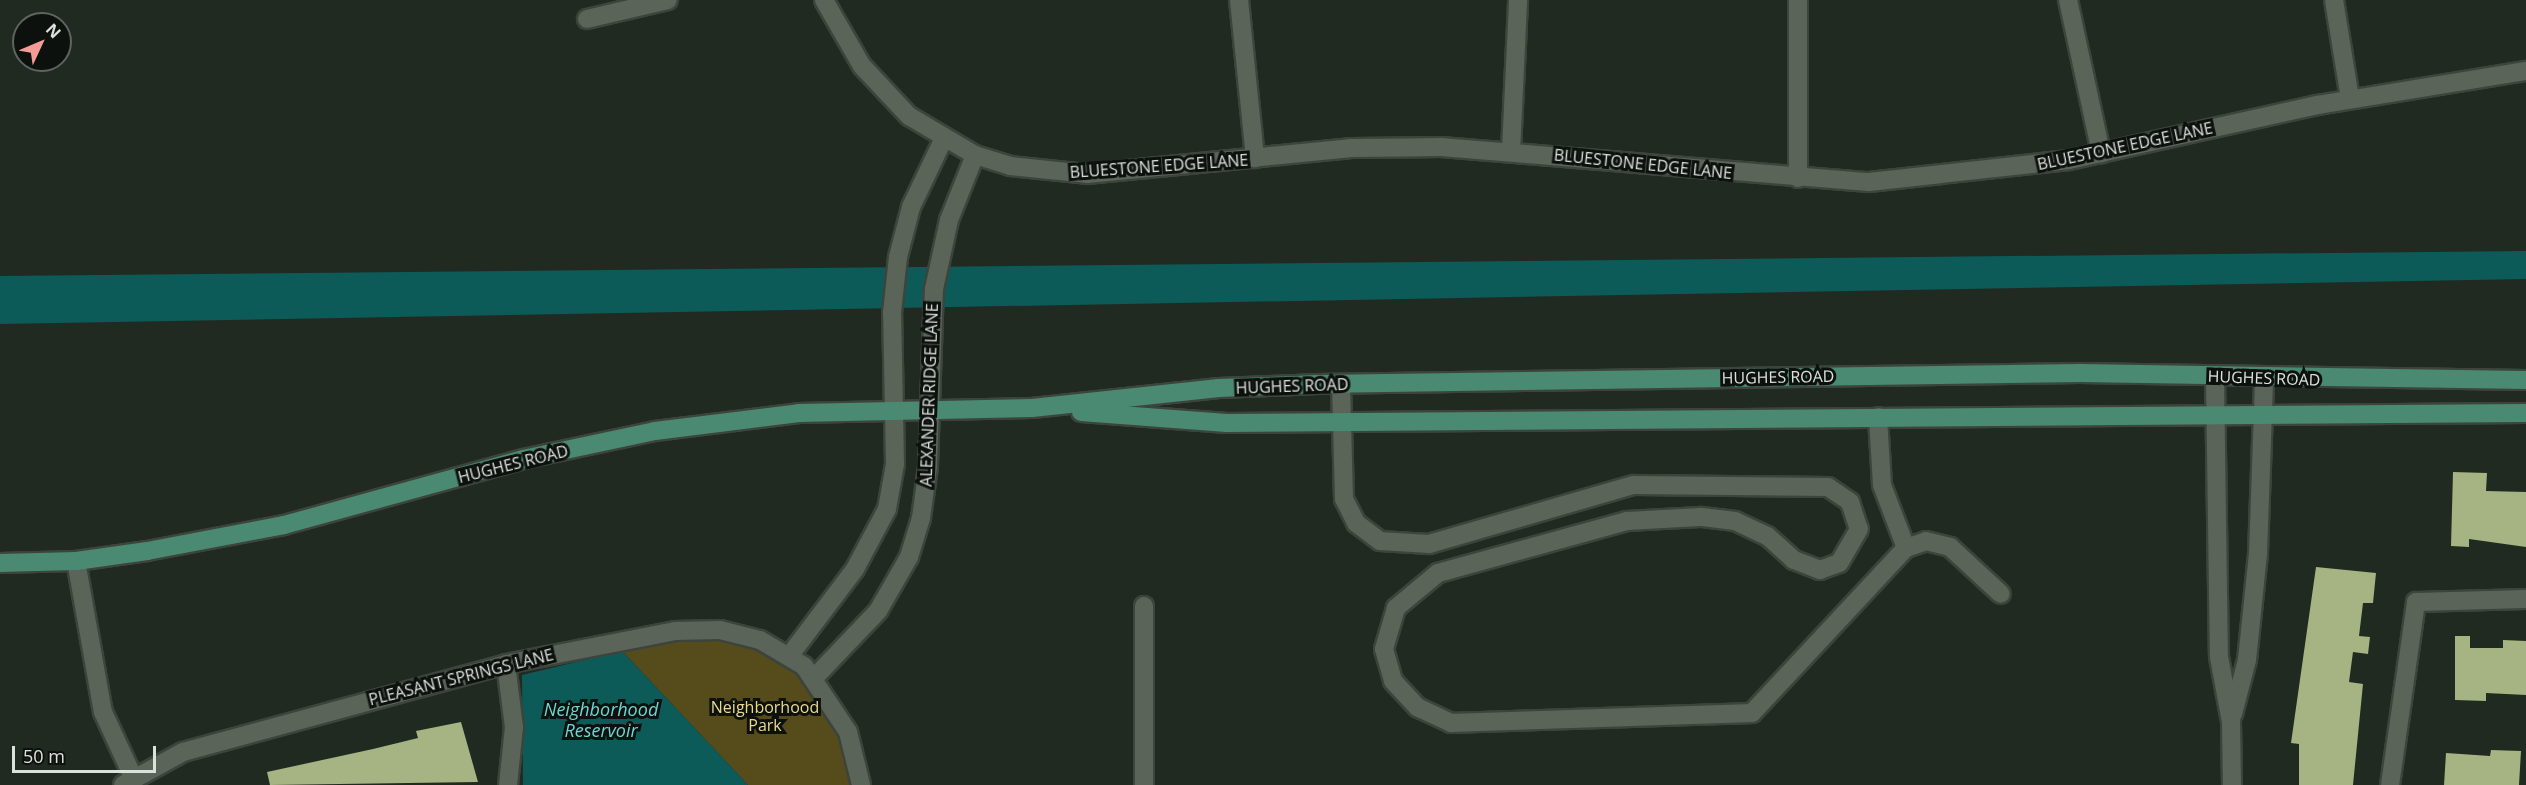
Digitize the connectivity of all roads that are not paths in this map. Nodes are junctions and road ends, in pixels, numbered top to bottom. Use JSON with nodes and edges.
{"nodes":[{"id":1,"x":668,"y":0,"type":"edge"},
{"id":2,"x":824,"y":0,"type":"edge"},
{"id":3,"x":1239,"y":0,"type":"edge"},
{"id":4,"x":1518,"y":0,"type":"edge"},
{"id":5,"x":1798,"y":0,"type":"edge"},
{"id":6,"x":2068,"y":0,"type":"edge"},
{"id":7,"x":2334,"y":0,"type":"edge"},
{"id":8,"x":587,"y":19,"type":"dead end"},
{"id":9,"x":2526,"y":71,"type":"edge"},
{"id":10,"x":2350,"y":99,"type":"junction"},
{"id":11,"x":944,"y":138,"type":"junction"},
{"id":12,"x":1511,"y":151,"type":"junction"},
{"id":13,"x":2101,"y":153,"type":"junction"},
{"id":14,"x":975,"y":155,"type":"junction"},
{"id":15,"x":1255,"y":158,"type":"junction"},
{"id":16,"x":1798,"y":177,"type":"junction"},
{"id":17,"x":2215,"y":377,"type":"junction"},
{"id":18,"x":2264,"y":378,"type":"junction"},
{"id":19,"x":2526,"y":380,"type":"edge"},
{"id":20,"x":1341,"y":384,"type":"junction"},
{"id":21,"x":1032,"y":408,"type":"junction"},
{"id":22,"x":928,"y":410,"type":"junction"},
{"id":23,"x":894,"y":412,"type":"junction"},
{"id":24,"x":2526,"y":413,"type":"edge"},
{"id":25,"x":2216,"y":414,"type":"junction"},
{"id":26,"x":2263,"y":414,"type":"junction"},
{"id":27,"x":1878,"y":417,"type":"junction"},
{"id":28,"x":1340,"y":422,"type":"junction"},
{"id":29,"x":1906,"y":548,"type":"junction"},
{"id":30,"x":76,"y":561,"type":"junction"},
{"id":31,"x":0,"y":563,"type":"edge"},
{"id":32,"x":2001,"y":594,"type":"dead end"},
{"id":33,"x":2526,"y":599,"type":"edge"},
{"id":34,"x":1144,"y":606,"type":"dead end"},
{"id":35,"x":506,"y":664,"type":"junction"},
{"id":36,"x":803,"y":667,"type":"junction"},
{"id":37,"x":2231,"y":722,"type":"junction"},
{"id":38,"x":128,"y":781,"type":"edge"},
{"id":39,"x":508,"y":785,"type":"edge"},
{"id":40,"x":861,"y":785,"type":"edge"},
{"id":41,"x":1144,"y":785,"type":"edge"},
{"id":42,"x":2232,"y":785,"type":"edge"},
{"id":43,"x":2390,"y":785,"type":"edge"}],
"edges":[{"from":1,"to":8,"type":"street"},
{"from":2,"to":11,"type":"street","name":"BLUESTONE EDGE LANE"},
{"from":3,"to":15,"type":"street"},
{"from":4,"to":12,"type":"street"},
{"from":5,"to":16,"type":"street"},
{"from":6,"to":13,"type":"street"},
{"from":7,"to":10,"type":"street"},
{"from":9,"to":10,"type":"street","name":"BLUESTONE EDGE LANE"},
{"from":10,"to":13,"type":"street","name":"BLUESTONE EDGE LANE"},
{"from":11,"to":14,"type":"street","name":"BLUESTONE EDGE LANE"},
{"from":11,"to":23,"type":"street","name":"ALEXANDER RIDGE LANE"},
{"from":12,"to":15,"type":"street","name":"BLUESTONE EDGE LANE"},
{"from":12,"to":16,"type":"street","name":"BLUESTONE EDGE LANE"},
{"from":13,"to":16,"type":"street","name":"BLUESTONE EDGE LANE"},
{"from":14,"to":15,"type":"street","name":"BLUESTONE EDGE LANE"},
{"from":14,"to":22,"type":"street","name":"ALEXANDER RIDGE LANE"},
{"from":17,"to":18,"type":"main road","name":"HUGHES ROAD"},
{"from":17,"to":20,"type":"main road","name":"HUGHES ROAD"},
{"from":17,"to":25,"type":"street"},
{"from":18,"to":19,"type":"main road","name":"HUGHES ROAD"},
{"from":18,"to":26,"type":"street"},
{"from":20,"to":21,"type":"main road","name":"HUGHES ROAD"},
{"from":20,"to":28,"type":"street"},
{"from":21,"to":22,"type":"main road","name":"HUGHES ROAD"},
{"from":21,"to":28,"type":"main road","name":"HUGHES ROAD"},
{"from":22,"to":23,"type":"main road","name":"HUGHES ROAD"},
{"from":22,"to":36,"type":"street","name":"ALEXANDER RIDGE LANE"},
{"from":23,"to":30,"type":"main road","name":"HUGHES ROAD"},
{"from":23,"to":36,"type":"street","name":"ALEXANDER RIDGE LANE"},
{"from":24,"to":26,"type":"main road","name":"HUGHES ROAD"},
{"from":25,"to":26,"type":"main road","name":"HUGHES ROAD"},
{"from":25,"to":27,"type":"main road","name":"HUGHES ROAD"},
{"from":25,"to":37,"type":"street"},
{"from":26,"to":37,"type":"street"},
{"from":27,"to":28,"type":"main road","name":"HUGHES ROAD"},
{"from":27,"to":29,"type":"street"},
{"from":28,"to":29,"type":"street"},
{"from":29,"to":32,"type":"street"},
{"from":30,"to":31,"type":"main road","name":"HUGHES ROAD"},
{"from":30,"to":38,"type":"street"},
{"from":33,"to":43,"type":"street"},
{"from":34,"to":41,"type":"street"},
{"from":35,"to":36,"type":"street","name":"PLEASANT SPRINGS LANE"},
{"from":35,"to":38,"type":"street","name":"PLEASANT SPRINGS LANE"},
{"from":35,"to":39,"type":"street"},
{"from":36,"to":40,"type":"street"},
{"from":37,"to":42,"type":"street"}]}
